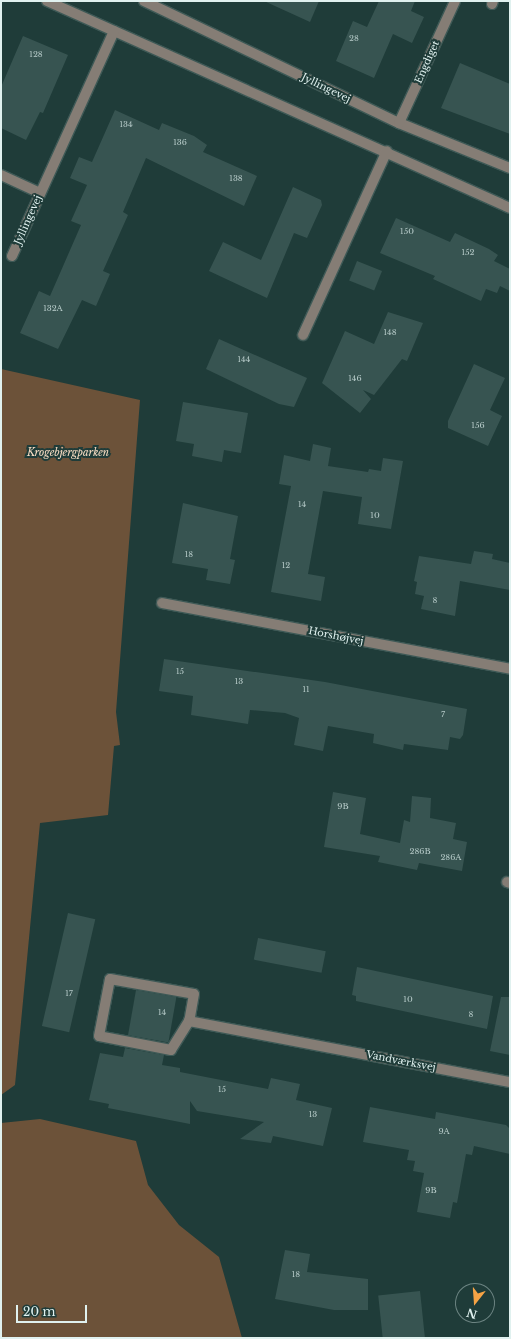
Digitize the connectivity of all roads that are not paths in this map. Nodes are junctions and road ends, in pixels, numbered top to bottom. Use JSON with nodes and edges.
{"nodes":[{"id":1,"x":47,"y":1,"type":"edge"},
{"id":2,"x":144,"y":1,"type":"edge"},
{"id":3,"x":455,"y":1,"type":"edge"},
{"id":4,"x":114,"y":31,"type":"junction"},
{"id":5,"x":399,"y":123,"type":"junction"},
{"id":6,"x":387,"y":151,"type":"junction"},
{"id":7,"x":510,"y":168,"type":"edge"},
{"id":8,"x":1,"y":175,"type":"edge"},
{"id":9,"x":40,"y":193,"type":"junction"},
{"id":10,"x":510,"y":208,"type":"edge"},
{"id":11,"x":12,"y":256,"type":"dead end"},
{"id":12,"x":303,"y":334,"type":"dead end"},
{"id":13,"x":162,"y":603,"type":"dead end"},
{"id":14,"x":510,"y":669,"type":"edge"},
{"id":15,"x":189,"y":1021,"type":"junction"},
{"id":16,"x":510,"y":1082,"type":"edge"}],
"edges":[{"from":1,"to":4,"type":"street"},
{"from":2,"to":5,"type":"street","name":"Jyllingevej"},
{"from":3,"to":5,"type":"street","name":"Engdiget"},
{"from":4,"to":6,"type":"street"},
{"from":4,"to":9,"type":"street","name":"Jyllingevej"},
{"from":5,"to":7,"type":"street","name":"Jyllingevej"},
{"from":6,"to":10,"type":"street"},
{"from":6,"to":12,"type":"street"},
{"from":8,"to":9,"type":"street"},
{"from":9,"to":11,"type":"street","name":"Jyllingevej"},
{"from":13,"to":14,"type":"street","name":"Horshøjvej"},
{"from":15,"to":15,"type":"street"},
{"from":15,"to":16,"type":"street","name":"Vandværksvej"}]}
